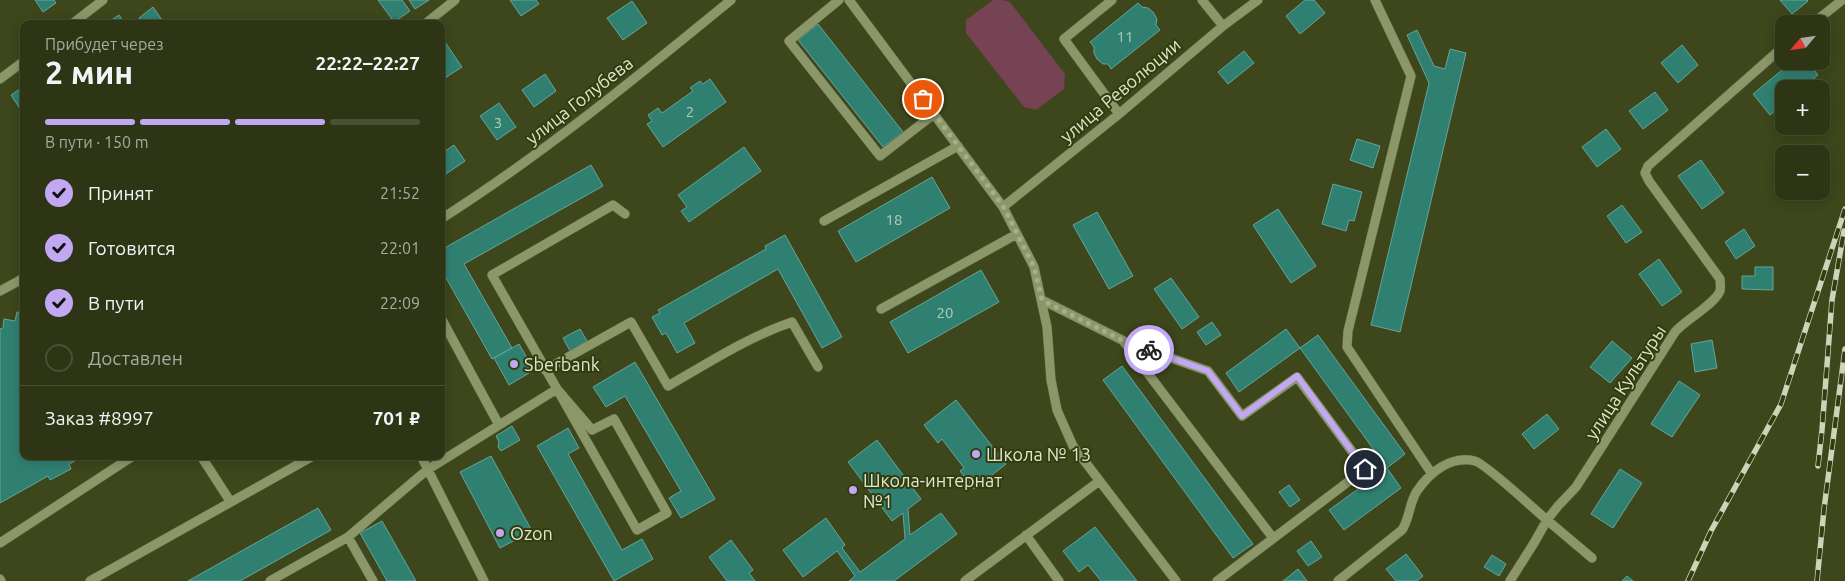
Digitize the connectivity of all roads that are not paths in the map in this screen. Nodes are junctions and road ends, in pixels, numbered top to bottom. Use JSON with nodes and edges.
{"nodes":[{"id":1,"x":103,"y":0,"type":"edge"},
{"id":2,"x":455,"y":0,"type":"edge"},
{"id":3,"x":731,"y":0,"type":"edge"},
{"id":4,"x":839,"y":0,"type":"edge"},
{"id":5,"x":849,"y":0,"type":"edge"},
{"id":6,"x":1112,"y":0,"type":"edge"},
{"id":7,"x":1202,"y":0,"type":"edge"},
{"id":8,"x":1258,"y":0,"type":"edge"},
{"id":9,"x":1375,"y":0,"type":"edge"},
{"id":10,"x":1841,"y":1,"type":"edge"},
{"id":11,"x":1823,"y":15,"type":"edge"},
{"id":12,"x":77,"y":20,"type":"edge"},
{"id":13,"x":430,"y":20,"type":"edge"},
{"id":14,"x":1223,"y":26,"type":"junction"},
{"id":15,"x":1775,"y":54,"type":"edge"},
{"id":16,"x":20,"y":64,"type":"edge"},
{"id":17,"x":0,"y":79,"type":"edge"},
{"id":18,"x":934,"y":114,"type":"junction"},
{"id":19,"x":1119,"y":114,"type":"junction"},
{"id":20,"x":958,"y":146,"type":"junction"},
{"id":21,"x":1003,"y":206,"type":"junction"},
{"id":22,"x":625,"y":214,"type":"dead end"},
{"id":23,"x":445,"y":216,"type":"edge"},
{"id":24,"x":824,"y":221,"type":"dead end"},
{"id":25,"x":1017,"y":234,"type":"junction"},
{"id":26,"x":20,"y":280,"type":"edge"},
{"id":27,"x":0,"y":291,"type":"edge"},
{"id":28,"x":1042,"y":300,"type":"junction"},
{"id":29,"x":881,"y":309,"type":"dead end"},
{"id":30,"x":445,"y":325,"type":"edge"},
{"id":31,"x":1122,"y":340,"type":"junction"},
{"id":32,"x":818,"y":367,"type":"dead end"},
{"id":33,"x":545,"y":370,"type":"junction"},
{"id":34,"x":557,"y":389,"type":"junction"},
{"id":35,"x":499,"y":425,"type":"junction"},
{"id":36,"x":445,"y":459,"type":"edge"},
{"id":37,"x":127,"y":460,"type":"edge"},
{"id":38,"x":204,"y":460,"type":"edge"},
{"id":39,"x":306,"y":460,"type":"edge"},
{"id":40,"x":423,"y":460,"type":"edge"},
{"id":41,"x":443,"y":460,"type":"edge"},
{"id":42,"x":427,"y":470,"type":"junction"},
{"id":43,"x":1432,"y":474,"type":"junction"},
{"id":44,"x":1098,"y":482,"type":"junction"},
{"id":45,"x":230,"y":502,"type":"junction"},
{"id":46,"x":1547,"y":520,"type":"junction"},
{"id":47,"x":1026,"y":536,"type":"junction"},
{"id":48,"x":348,"y":537,"type":"junction"},
{"id":49,"x":1274,"y":538,"type":"junction"},
{"id":50,"x":0,"y":543,"type":"edge"},
{"id":51,"x":1592,"y":558,"type":"dead end"},
{"id":52,"x":90,"y":581,"type":"edge"},
{"id":53,"x":270,"y":581,"type":"edge"},
{"id":54,"x":372,"y":581,"type":"edge"},
{"id":55,"x":484,"y":581,"type":"edge"},
{"id":56,"x":965,"y":581,"type":"edge"},
{"id":57,"x":1059,"y":581,"type":"edge"},
{"id":58,"x":1176,"y":581,"type":"edge"},
{"id":59,"x":1217,"y":581,"type":"edge"},
{"id":60,"x":1338,"y":581,"type":"edge"},
{"id":61,"x":1510,"y":581,"type":"edge"}],
"edges":[{"from":1,"to":12,"type":"street"},
{"from":2,"to":13,"type":"street"},
{"from":3,"to":23,"type":"street","name":"улица Голубева"},
{"from":4,"to":18,"type":"street"},
{"from":5,"to":18,"type":"street"},
{"from":6,"to":19,"type":"street"},
{"from":7,"to":14,"type":"street"},
{"from":8,"to":14,"type":"street","name":"улица Революции"},
{"from":9,"to":43,"type":"street"},
{"from":10,"to":11,"type":"street"},
{"from":14,"to":19,"type":"street","name":"улица Революции"},
{"from":15,"to":46,"type":"street","name":"улица Культуры"},
{"from":16,"to":17,"type":"street"},
{"from":18,"to":20,"type":"street"},
{"from":19,"to":21,"type":"street","name":"улица Революции"},
{"from":20,"to":21,"type":"street"},
{"from":20,"to":24,"type":"street"},
{"from":21,"to":25,"type":"street"},
{"from":22,"to":33,"type":"street"},
{"from":25,"to":28,"type":"street"},
{"from":25,"to":29,"type":"street"},
{"from":26,"to":27,"type":"street"},
{"from":28,"to":31,"type":"street"},
{"from":28,"to":44,"type":"street"},
{"from":30,"to":35,"type":"street"},
{"from":31,"to":49,"type":"street"},
{"from":31,"to":49,"type":"street"},
{"from":32,"to":33,"type":"street"},
{"from":33,"to":34,"type":"street"},
{"from":34,"to":34,"type":"street"},
{"from":34,"to":35,"type":"street"},
{"from":35,"to":36,"type":"street"},
{"from":37,"to":50,"type":"street"},
{"from":38,"to":45,"type":"street"},
{"from":39,"to":45,"type":"street"},
{"from":40,"to":42,"type":"street"},
{"from":41,"to":42,"type":"street"},
{"from":42,"to":48,"type":"street"},
{"from":42,"to":55,"type":"street"},
{"from":43,"to":46,"type":"street"},
{"from":43,"to":60,"type":"street"},
{"from":44,"to":47,"type":"street"},
{"from":44,"to":58,"type":"street"},
{"from":45,"to":52,"type":"street"},
{"from":46,"to":51,"type":"street"},
{"from":46,"to":61,"type":"street"},
{"from":47,"to":56,"type":"street"},
{"from":47,"to":57,"type":"street"},
{"from":48,"to":53,"type":"street"},
{"from":48,"to":54,"type":"street"},
{"from":49,"to":59,"type":"street"}]}
